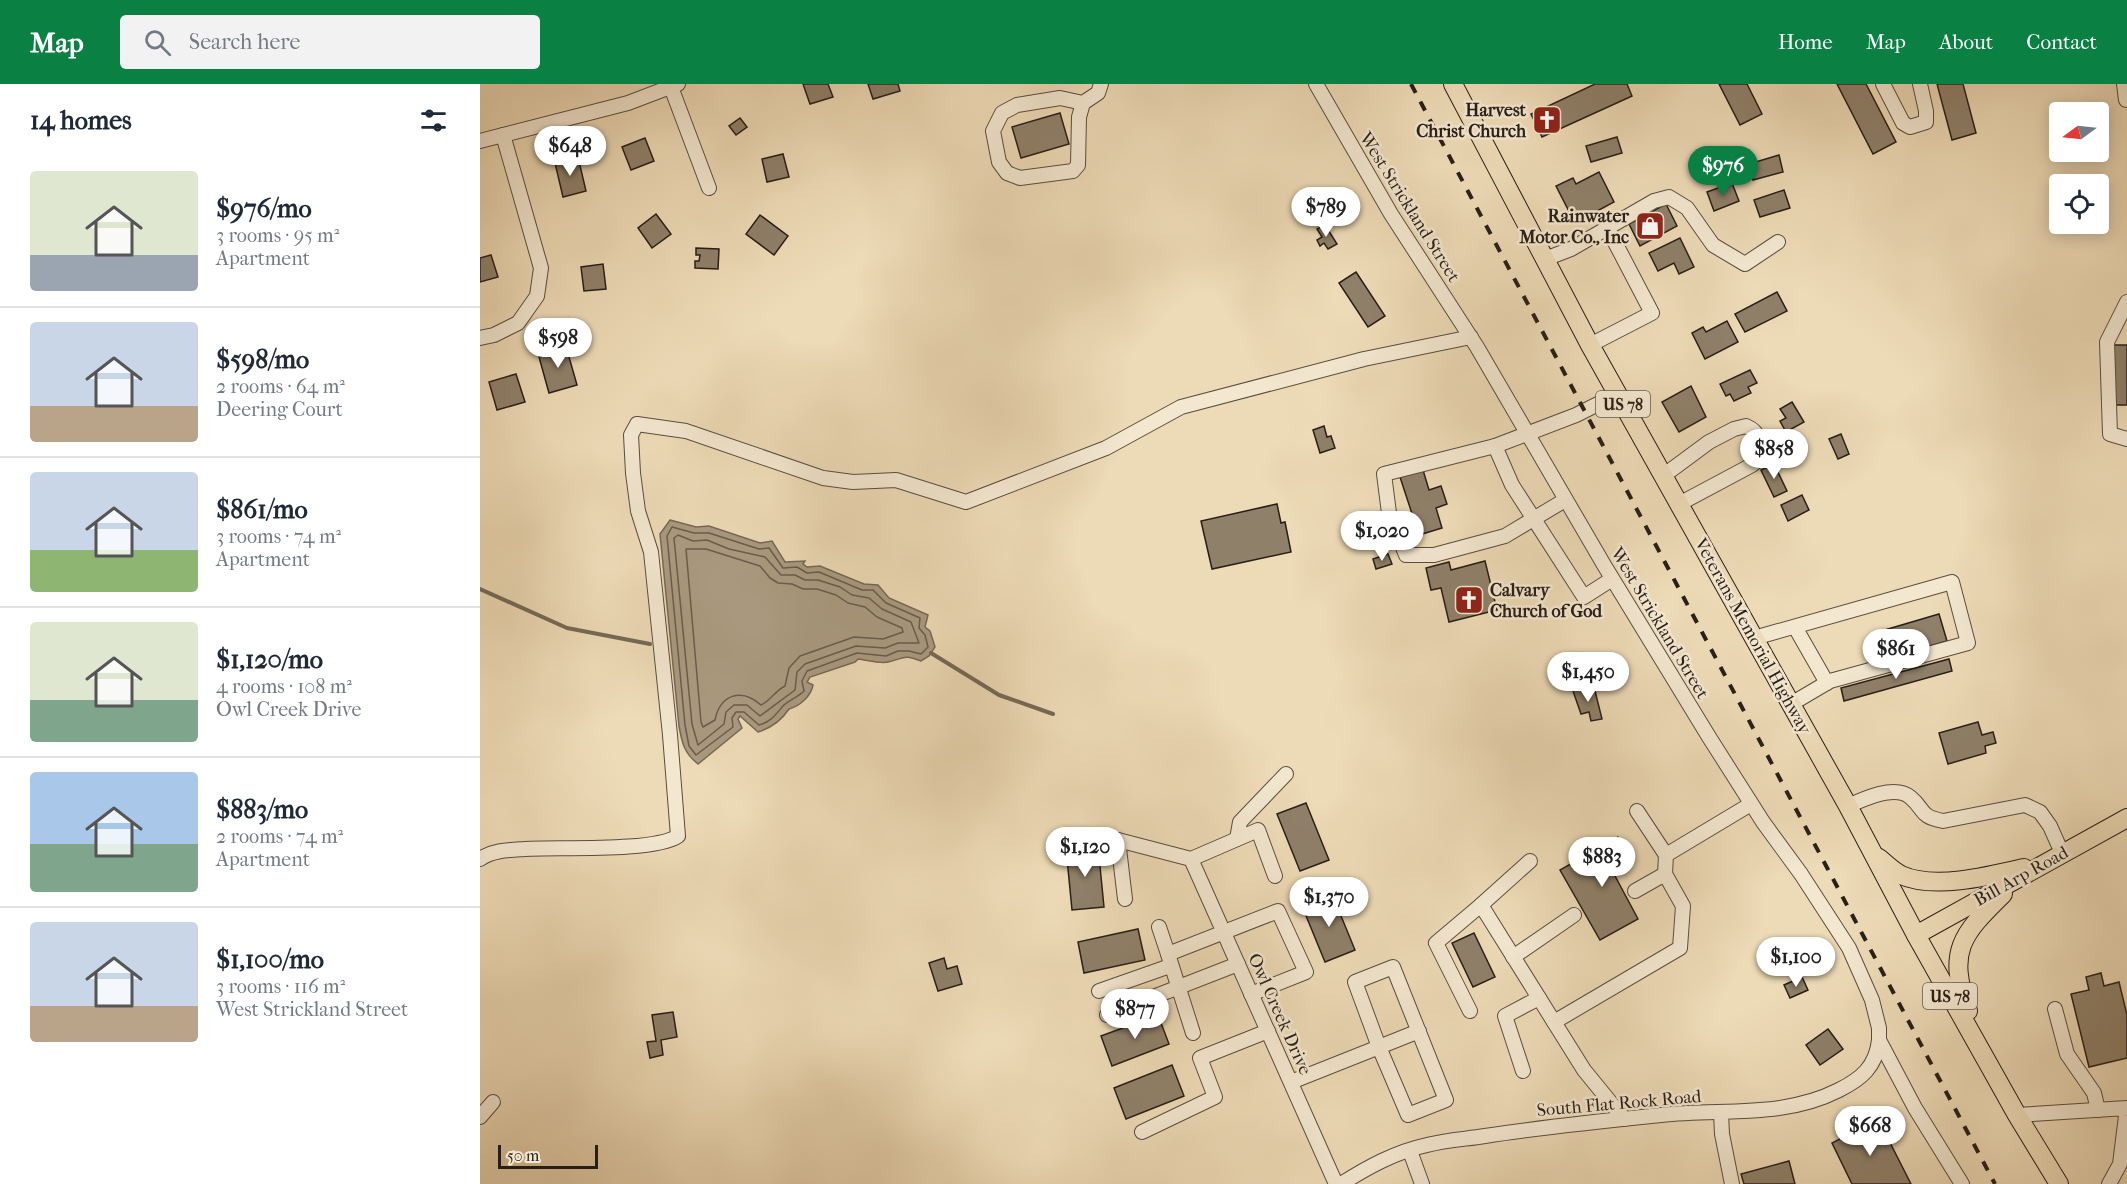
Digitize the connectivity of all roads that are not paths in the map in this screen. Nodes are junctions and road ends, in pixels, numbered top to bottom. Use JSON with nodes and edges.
{"nodes":[{"id":1,"x":1101,"y":84,"type":"edge"},
{"id":2,"x":1316,"y":84,"type":"edge"},
{"id":3,"x":1453,"y":84,"type":"edge"},
{"id":4,"x":1883,"y":84,"type":"edge"},
{"id":5,"x":1920,"y":84,"type":"edge"},
{"id":6,"x":2124,"y":84,"type":"edge"},
{"id":7,"x":675,"y":85,"type":"edge"},
{"id":8,"x":2126,"y":100,"type":"edge"},
{"id":9,"x":1083,"y":103,"type":"junction"},
{"id":10,"x":502,"y":135,"type":"junction"},
{"id":11,"x":480,"y":141,"type":"edge"},
{"id":12,"x":709,"y":188,"type":"dead end"},
{"id":13,"x":1608,"y":229,"type":"junction"},
{"id":14,"x":1778,"y":242,"type":"dead end"},
{"id":15,"x":1545,"y":259,"type":"junction"},
{"id":16,"x":2127,"y":302,"type":"edge"},
{"id":17,"x":1471,"y":337,"type":"junction"},
{"id":18,"x":480,"y":338,"type":"edge"},
{"id":19,"x":1590,"y":345,"type":"junction"},
{"id":20,"x":1618,"y":394,"type":"junction"},
{"id":21,"x":1529,"y":433,"type":"junction"},
{"id":22,"x":2127,"y":439,"type":"edge"},
{"id":23,"x":1496,"y":446,"type":"junction"},
{"id":24,"x":1663,"y":476,"type":"junction"},
{"id":25,"x":1565,"y":500,"type":"junction"},
{"id":26,"x":1679,"y":504,"type":"junction"},
{"id":27,"x":1532,"y":518,"type":"junction"},
{"id":28,"x":1612,"y":579,"type":"junction"},
{"id":29,"x":1795,"y":627,"type":"junction"},
{"id":30,"x":1754,"y":638,"type":"junction"},
{"id":31,"x":1827,"y":683,"type":"junction"},
{"id":32,"x":1791,"y":704,"type":"junction"},
{"id":33,"x":1286,"y":774,"type":"dead end"},
{"id":34,"x":1751,"y":804,"type":"junction"},
{"id":35,"x":1848,"y":806,"type":"junction"},
{"id":36,"x":1637,"y":811,"type":"dead end"},
{"id":37,"x":2127,"y":818,"type":"edge"},
{"id":38,"x":1062,"y":839,"type":"dead end"},
{"id":39,"x":1237,"y":839,"type":"junction"},
{"id":40,"x":1118,"y":840,"type":"junction"},
{"id":41,"x":1871,"y":849,"type":"junction"},
{"id":42,"x":2062,"y":853,"type":"junction"},
{"id":43,"x":1666,"y":855,"type":"junction"},
{"id":44,"x":480,"y":859,"type":"edge"},
{"id":45,"x":1191,"y":859,"type":"junction"},
{"id":46,"x":1530,"y":861,"type":"dead end"},
{"id":47,"x":2043,"y":864,"type":"junction"},
{"id":48,"x":1665,"y":874,"type":"junction"},
{"id":49,"x":1275,"y":876,"type":"dead end"},
{"id":50,"x":2021,"y":876,"type":"junction"},
{"id":51,"x":1635,"y":891,"type":"dead end"},
{"id":52,"x":1125,"y":899,"type":"dead end"},
{"id":53,"x":1481,"y":905,"type":"junction"},
{"id":54,"x":1574,"y":915,"type":"dead end"},
{"id":55,"x":1159,"y":927,"type":"dead end"},
{"id":56,"x":1224,"y":933,"type":"junction"},
{"id":57,"x":1916,"y":935,"type":"junction"},
{"id":58,"x":1513,"y":957,"type":"junction"},
{"id":59,"x":1169,"y":960,"type":"junction"},
{"id":60,"x":1238,"y":964,"type":"junction"},
{"id":61,"x":1177,"y":987,"type":"junction"},
{"id":62,"x":1099,"y":991,"type":"dead end"},
{"id":63,"x":1251,"y":993,"type":"junction"},
{"id":64,"x":1539,"y":998,"type":"junction"},
{"id":65,"x":2055,"y":1009,"type":"dead end"},
{"id":66,"x":1470,"y":1011,"type":"dead end"},
{"id":67,"x":1107,"y":1015,"type":"dead end"},
{"id":68,"x":1554,"y":1022,"type":"junction"},
{"id":69,"x":1268,"y":1031,"type":"junction"},
{"id":70,"x":1419,"y":1031,"type":"junction"},
{"id":71,"x":1193,"y":1033,"type":"dead end"},
{"id":72,"x":1879,"y":1041,"type":"junction"},
{"id":73,"x":1379,"y":1047,"type":"junction"},
{"id":74,"x":1984,"y":1058,"type":"junction"},
{"id":75,"x":1523,"y":1071,"type":"dead end"},
{"id":76,"x":1291,"y":1082,"type":"junction"},
{"id":77,"x":493,"y":1102,"type":"dead end"},
{"id":78,"x":2127,"y":1108,"type":"edge"},
{"id":79,"x":2098,"y":1110,"type":"junction"},
{"id":80,"x":1721,"y":1113,"type":"junction"},
{"id":81,"x":2017,"y":1115,"type":"junction"},
{"id":82,"x":480,"y":1117,"type":"edge"},
{"id":83,"x":1624,"y":1119,"type":"junction"},
{"id":84,"x":1142,"y":1132,"type":"dead end"},
{"id":85,"x":1410,"y":1151,"type":"junction"},
{"id":86,"x":2123,"y":1163,"type":"edge"},
{"id":87,"x":1338,"y":1184,"type":"edge"},
{"id":88,"x":1422,"y":1184,"type":"edge"},
{"id":89,"x":1732,"y":1184,"type":"edge"},
{"id":90,"x":1962,"y":1184,"type":"edge"},
{"id":91,"x":2059,"y":1184,"type":"edge"},
{"id":92,"x":2109,"y":1184,"type":"edge"}],
"edges":[{"from":1,"to":9,"type":"street"},
{"from":2,"to":17,"type":"street","name":"West Strickland Street"},
{"from":3,"to":15,"type":"main road","name":"Veterans Memorial Highway","number":"US 78"},
{"from":4,"to":5,"type":"street"},
{"from":6,"to":8,"type":"street"},
{"from":7,"to":10,"type":"street"},
{"from":7,"to":12,"type":"street"},
{"from":9,"to":9,"type":"street"},
{"from":10,"to":11,"type":"street"},
{"from":10,"to":18,"type":"street"},
{"from":13,"to":14,"type":"street"},
{"from":13,"to":15,"type":"street"},
{"from":13,"to":19,"type":"street"},
{"from":15,"to":19,"type":"main road","name":"Veterans Memorial Highway","number":"US 78"},
{"from":16,"to":22,"type":"street"},
{"from":17,"to":21,"type":"street","name":"West Strickland Street"},
{"from":17,"to":44,"type":"street"},
{"from":19,"to":20,"type":"main road","name":"Veterans Memorial Highway","number":"US 78"},
{"from":20,"to":21,"type":"street"},
{"from":20,"to":24,"type":"main road","name":"Veterans Memorial Highway","number":"US 78"},
{"from":21,"to":23,"type":"street"},
{"from":21,"to":25,"type":"street","name":"West Strickland Street"},
{"from":23,"to":27,"type":"street"},
{"from":23,"to":27,"type":"street"},
{"from":24,"to":26,"type":"main road","name":"Veterans Memorial Highway","number":"US 78"},
{"from":24,"to":26,"type":"street"},
{"from":25,"to":27,"type":"street"},
{"from":25,"to":28,"type":"street","name":"West Strickland Street"},
{"from":26,"to":30,"type":"main road","name":"Veterans Memorial Highway","number":"US 78"},
{"from":27,"to":28,"type":"street"},
{"from":28,"to":34,"type":"street","name":"West Strickland Street"},
{"from":29,"to":30,"type":"street"},
{"from":29,"to":31,"type":"street"},
{"from":29,"to":31,"type":"street"},
{"from":30,"to":32,"type":"main road","name":"Veterans Memorial Highway","number":"US 78"},
{"from":31,"to":32,"type":"street"},
{"from":32,"to":35,"type":"main road","name":"Veterans Memorial Highway","number":"US 78"},
{"from":33,"to":39,"type":"street"},
{"from":34,"to":43,"type":"street"},
{"from":34,"to":72,"type":"street","name":"West Strickland Street"},
{"from":35,"to":41,"type":"main road","name":"Veterans Memorial Highway","number":"US 78"},
{"from":35,"to":42,"type":"street"},
{"from":36,"to":43,"type":"street"},
{"from":37,"to":42,"type":"main road","name":"Bill Arp Road"},
{"from":38,"to":40,"type":"street"},
{"from":39,"to":45,"type":"street"},
{"from":39,"to":49,"type":"street"},
{"from":40,"to":45,"type":"street"},
{"from":40,"to":52,"type":"street"},
{"from":41,"to":47,"type":"main road"},
{"from":41,"to":57,"type":"main road","name":"Veterans Memorial Highway","number":"US 78"},
{"from":42,"to":47,"type":"main road","name":"Bill Arp Road"},
{"from":43,"to":48,"type":"street"},
{"from":45,"to":56,"type":"street","name":"Owl Creek Drive"},
{"from":46,"to":53,"type":"street"},
{"from":47,"to":50,"type":"main road","name":"Bill Arp Road"},
{"from":48,"to":51,"type":"street"},
{"from":48,"to":68,"type":"street"},
{"from":50,"to":57,"type":"main road","name":"Bill Arp Road"},
{"from":50,"to":74,"type":"main road"},
{"from":53,"to":58,"type":"street"},
{"from":53,"to":66,"type":"street"},
{"from":54,"to":58,"type":"street"},
{"from":55,"to":59,"type":"street"},
{"from":56,"to":59,"type":"street"},
{"from":56,"to":60,"type":"street","name":"Owl Creek Drive"},
{"from":56,"to":63,"type":"street"},
{"from":57,"to":74,"type":"main road","name":"Veterans Memorial Highway","number":"US 78"},
{"from":58,"to":64,"type":"street"},
{"from":59,"to":61,"type":"street"},
{"from":59,"to":62,"type":"street"},
{"from":60,"to":61,"type":"street"},
{"from":60,"to":63,"type":"street","name":"Owl Creek Drive"},
{"from":61,"to":67,"type":"street"},
{"from":61,"to":71,"type":"street"},
{"from":63,"to":69,"type":"street","name":"Owl Creek Drive"},
{"from":64,"to":68,"type":"street"},
{"from":64,"to":75,"type":"street"},
{"from":65,"to":79,"type":"street"},
{"from":68,"to":83,"type":"street"},
{"from":69,"to":76,"type":"street","name":"Owl Creek Drive"},
{"from":69,"to":84,"type":"street"},
{"from":70,"to":73,"type":"street"},
{"from":70,"to":73,"type":"street"},
{"from":70,"to":73,"type":"street"},
{"from":72,"to":80,"type":"street","name":"South Flat Rock Road"},
{"from":72,"to":90,"type":"street","name":"West Strickland Street"},
{"from":73,"to":76,"type":"street"},
{"from":74,"to":81,"type":"main road","name":"Veterans Memorial Highway","number":"US 78"},
{"from":76,"to":87,"type":"street","name":"Owl Creek Drive"},
{"from":77,"to":82,"type":"street"},
{"from":78,"to":79,"type":"street"},
{"from":78,"to":86,"type":"street"},
{"from":79,"to":81,"type":"street"},
{"from":80,"to":83,"type":"street","name":"South Flat Rock Road"},
{"from":80,"to":89,"type":"street"},
{"from":81,"to":91,"type":"main road","name":"Veterans Memorial Highway","number":"US 78"},
{"from":83,"to":85,"type":"street","name":"South Flat Rock Road"},
{"from":85,"to":87,"type":"street","name":"South Flat Rock Road"},
{"from":85,"to":88,"type":"street"},
{"from":86,"to":92,"type":"street"}]}
